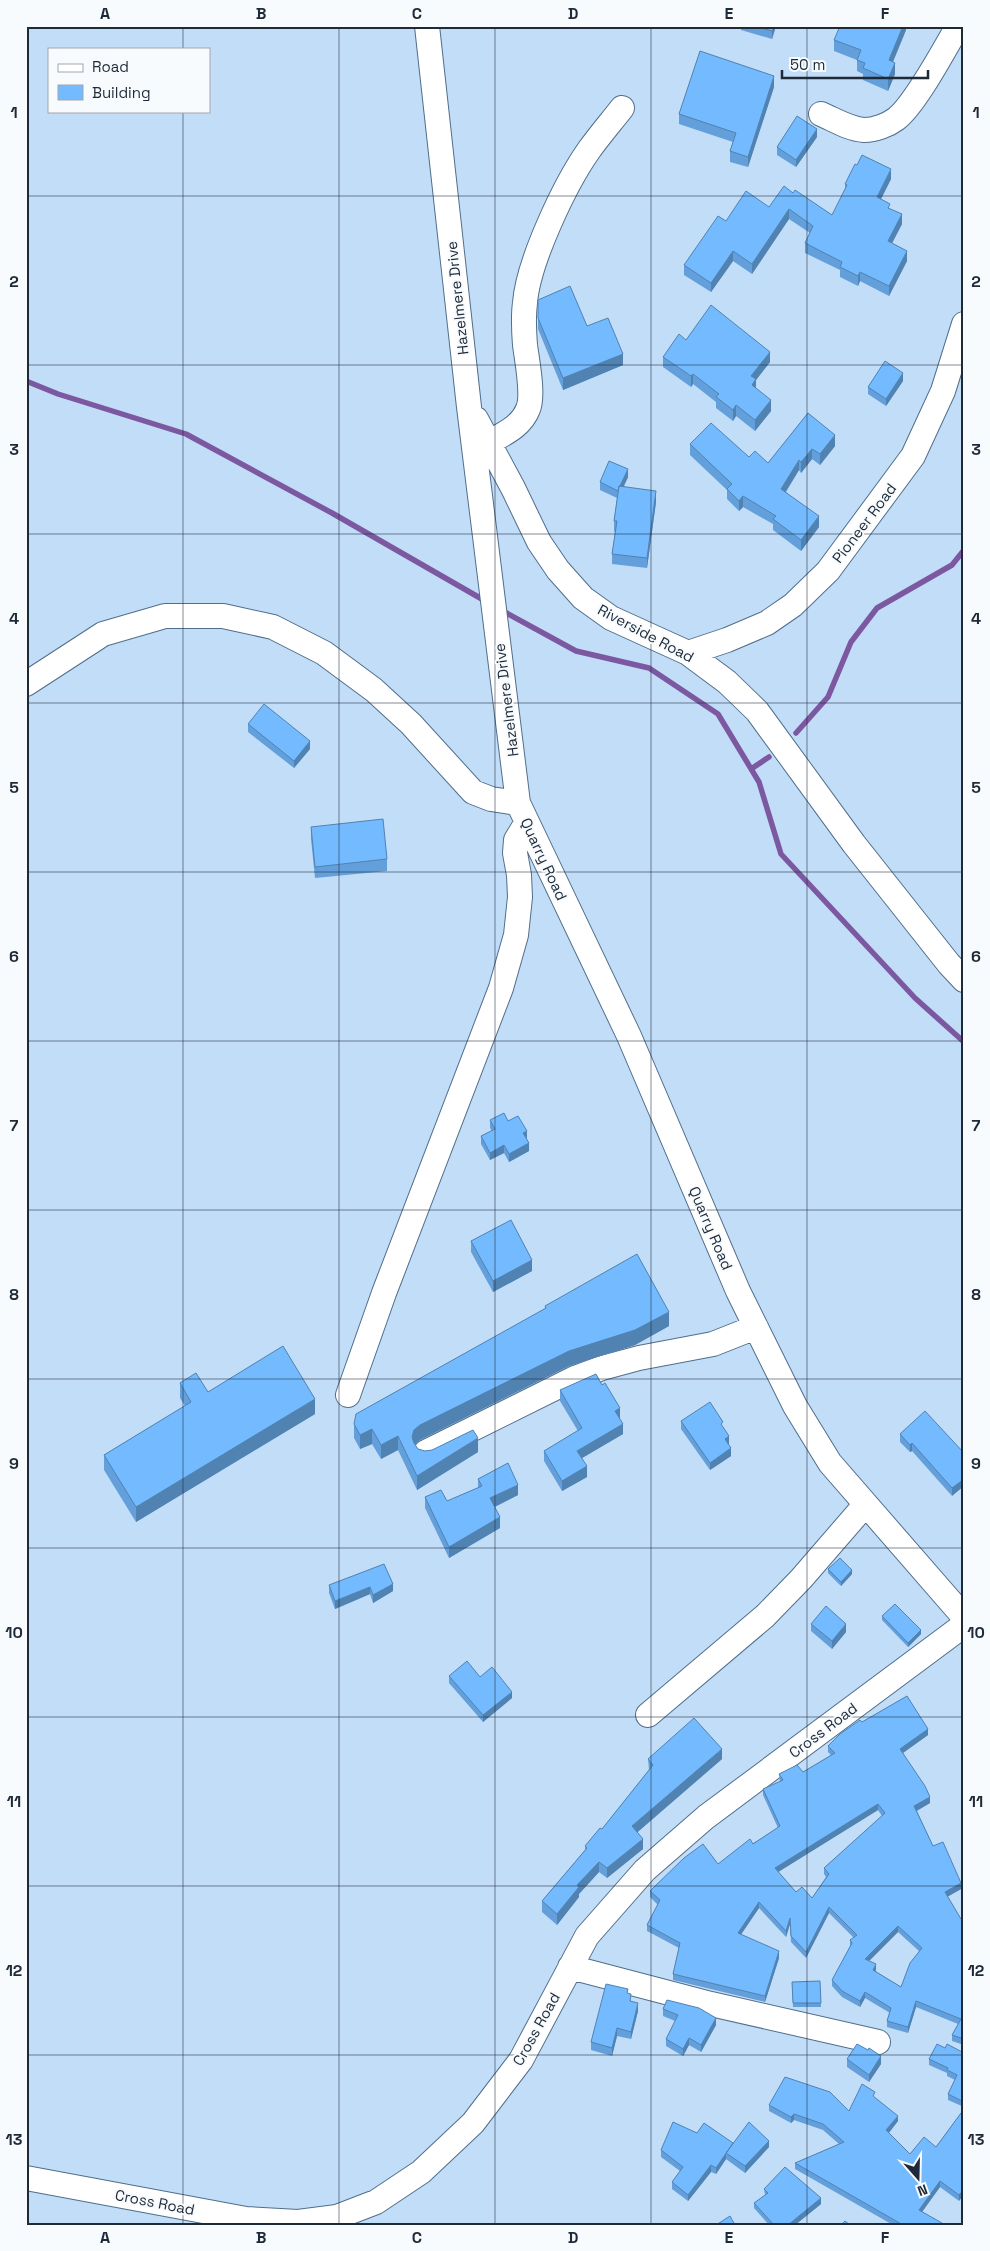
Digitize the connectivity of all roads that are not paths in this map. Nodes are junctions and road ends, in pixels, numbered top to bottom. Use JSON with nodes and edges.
{"nodes":[{"id":1,"x":428,"y":26,"type":"edge"},
{"id":2,"x":959,"y":33,"type":"edge"},
{"id":3,"x":622,"y":108,"type":"dead end"},
{"id":4,"x":821,"y":114,"type":"dead end"},
{"id":5,"x":964,"y":324,"type":"edge"},
{"id":6,"x":469,"y":406,"type":"junction"},
{"id":7,"x":488,"y":443,"type":"junction"},
{"id":8,"x":688,"y":653,"type":"junction"},
{"id":9,"x":26,"y":684,"type":"edge"},
{"id":10,"x":522,"y":813,"type":"junction"},
{"id":11,"x":964,"y":980,"type":"edge"},
{"id":12,"x":756,"y":1327,"type":"junction"},
{"id":13,"x":348,"y":1395,"type":"dead end"},
{"id":14,"x":426,"y":1452,"type":"edge"},
{"id":15,"x":865,"y":1505,"type":"junction"},
{"id":16,"x":964,"y":1617,"type":"edge"},
{"id":17,"x":964,"y":1625,"type":"edge"},
{"id":18,"x":648,"y":1715,"type":"dead end"},
{"id":19,"x":570,"y":1967,"type":"junction"},
{"id":20,"x":878,"y":2042,"type":"dead end"},
{"id":21,"x":26,"y":2178,"type":"edge"},
{"id":22,"x":246,"y":2222,"type":"edge"}],
"edges":[{"from":1,"to":6,"type":"street","name":"Hazelmere Drive"},
{"from":2,"to":4,"type":"street"},
{"from":3,"to":7,"type":"street"},
{"from":5,"to":8,"type":"street","name":"Pioneer Road"},
{"from":6,"to":7,"type":"street","name":"Riverside Road"},
{"from":6,"to":10,"type":"street","name":"Hazelmere Drive"},
{"from":7,"to":8,"type":"street","name":"Riverside Road"},
{"from":8,"to":11,"type":"street","name":"Riverside Road"},
{"from":9,"to":10,"type":"street"},
{"from":10,"to":12,"type":"street","name":"Quarry Road"},
{"from":10,"to":13,"type":"street"},
{"from":12,"to":14,"type":"street"},
{"from":12,"to":15,"type":"street","name":"Quarry Road"},
{"from":15,"to":16,"type":"street","name":"Quarry Road"},
{"from":15,"to":18,"type":"street"},
{"from":17,"to":19,"type":"street","name":"Cross Road"},
{"from":19,"to":20,"type":"street"},
{"from":19,"to":22,"type":"street","name":"Cross Road"},
{"from":21,"to":22,"type":"street","name":"Cross Road"}]}
